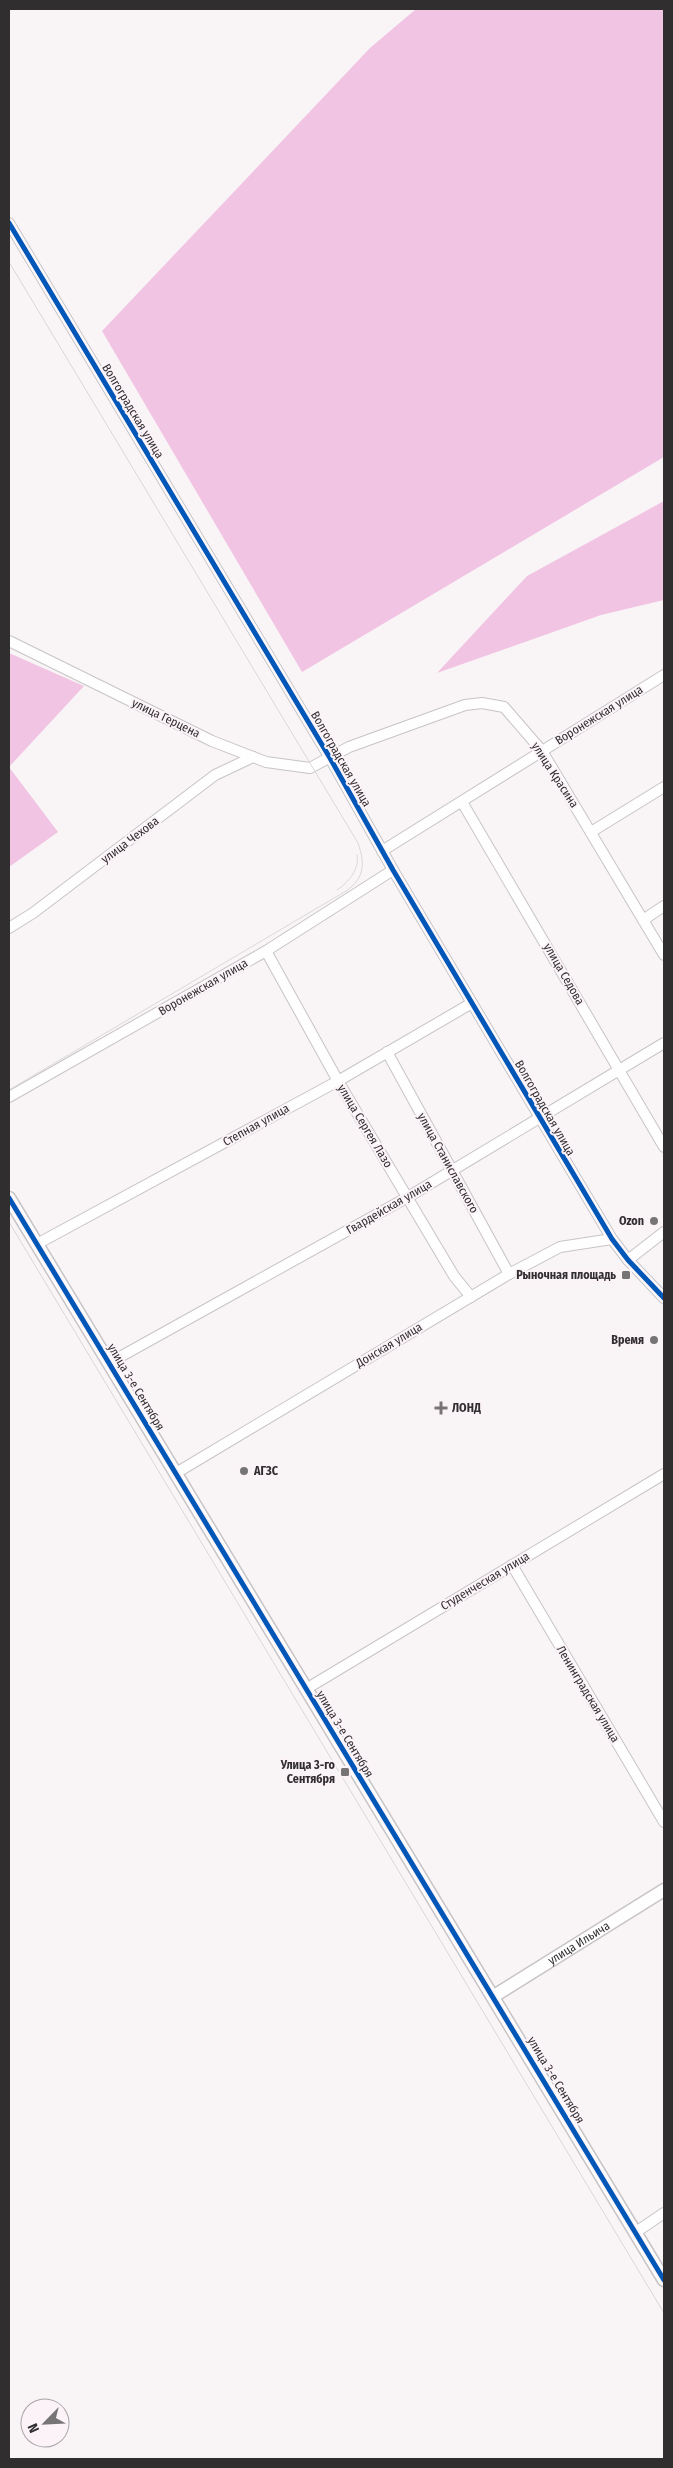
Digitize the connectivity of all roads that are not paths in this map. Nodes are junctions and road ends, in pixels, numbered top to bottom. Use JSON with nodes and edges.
{"nodes":[{"id":1,"x":9,"y":223,"type":"edge"},
{"id":2,"x":9,"y":641,"type":"edge"},
{"id":3,"x":664,"y":675,"type":"edge"},
{"id":4,"x":542,"y":751,"type":"junction"},
{"id":5,"x":253,"y":757,"type":"junction"},
{"id":6,"x":330,"y":758,"type":"junction"},
{"id":7,"x":664,"y":787,"type":"edge"},
{"id":8,"x":462,"y":802,"type":"junction"},
{"id":9,"x":591,"y":832,"type":"junction"},
{"id":10,"x":382,"y":851,"type":"junction"},
{"id":11,"x":393,"y":870,"type":"junction"},
{"id":12,"x":664,"y":906,"type":"edge"},
{"id":13,"x":643,"y":920,"type":"junction"},
{"id":14,"x":9,"y":928,"type":"edge"},
{"id":15,"x":266,"y":951,"type":"junction"},
{"id":16,"x":664,"y":955,"type":"edge"},
{"id":17,"x":472,"y":1003,"type":"junction"},
{"id":18,"x":664,"y":1043,"type":"edge"},
{"id":19,"x":387,"y":1052,"type":"junction"},
{"id":20,"x":619,"y":1069,"type":"junction"},
{"id":21,"x":338,"y":1081,"type":"junction"},
{"id":22,"x":9,"y":1097,"type":"edge"},
{"id":23,"x":539,"y":1117,"type":"junction"},
{"id":24,"x":664,"y":1147,"type":"edge"},
{"id":25,"x":452,"y":1170,"type":"junction"},
{"id":26,"x":408,"y":1197,"type":"junction"},
{"id":27,"x":9,"y":1198,"type":"edge"},
{"id":28,"x":664,"y":1232,"type":"edge"},
{"id":29,"x":612,"y":1240,"type":"junction"},
{"id":30,"x":37,"y":1244,"type":"junction"},
{"id":31,"x":628,"y":1260,"type":"junction"},
{"id":32,"x":510,"y":1274,"type":"junction"},
{"id":33,"x":471,"y":1297,"type":"junction"},
{"id":34,"x":664,"y":1298,"type":"edge"},
{"id":35,"x":109,"y":1363,"type":"junction"},
{"id":36,"x":176,"y":1472,"type":"junction"},
{"id":37,"x":664,"y":1474,"type":"edge"},
{"id":38,"x":512,"y":1565,"type":"junction"},
{"id":39,"x":306,"y":1689,"type":"junction"},
{"id":40,"x":664,"y":1822,"type":"edge"},
{"id":41,"x":664,"y":1890,"type":"edge"},
{"id":42,"x":494,"y":1996,"type":"junction"},
{"id":43,"x":664,"y":2213,"type":"edge"},
{"id":44,"x":636,"y":2232,"type":"junction"},
{"id":45,"x":664,"y":2280,"type":"edge"}],
"edges":[{"from":1,"to":6,"type":"street","name":"Волгоградская улица"},
{"from":2,"to":5,"type":"street","name":"улица Герцена"},
{"from":3,"to":4,"type":"street","name":"Воронежская улица"},
{"from":4,"to":6,"type":"street","name":"улица Красина"},
{"from":4,"to":8,"type":"street","name":"Воронежская улица"},
{"from":4,"to":9,"type":"street","name":"улица Красина"},
{"from":5,"to":6,"type":"street","name":"улица Герцена"},
{"from":5,"to":14,"type":"street","name":"улица Чехова"},
{"from":6,"to":10,"type":"street","name":"Волгоградская улица"},
{"from":7,"to":9,"type":"street"},
{"from":8,"to":10,"type":"street","name":"Воронежская улица"},
{"from":8,"to":20,"type":"street","name":"улица Седова"},
{"from":9,"to":13,"type":"street","name":"улица Красина"},
{"from":10,"to":11,"type":"street","name":"Волгоградская улица"},
{"from":11,"to":15,"type":"street","name":"Воронежская улица"},
{"from":11,"to":17,"type":"street","name":"Волгоградская улица"},
{"from":12,"to":13,"type":"street"},
{"from":13,"to":16,"type":"street","name":"улица Красина"},
{"from":15,"to":21,"type":"street","name":"улица Сергея Лазо"},
{"from":15,"to":22,"type":"street","name":"Воронежская улица"},
{"from":17,"to":19,"type":"street","name":"Степная улица"},
{"from":17,"to":23,"type":"street","name":"Волгоградская улица"},
{"from":18,"to":20,"type":"street","name":"Гвардейская улица"},
{"from":19,"to":21,"type":"street","name":"Степная улица"},
{"from":19,"to":25,"type":"street","name":"улица Станиславского"},
{"from":20,"to":23,"type":"street","name":"Гвардейская улица"},
{"from":20,"to":24,"type":"street","name":"улица Седова"},
{"from":21,"to":26,"type":"street","name":"улица Сергея Лазо"},
{"from":21,"to":30,"type":"street","name":"Степная улица"},
{"from":23,"to":25,"type":"street","name":"Гвардейская улица"},
{"from":23,"to":29,"type":"street","name":"Волгоградская улица"},
{"from":25,"to":26,"type":"street","name":"Гвардейская улица"},
{"from":25,"to":32,"type":"street","name":"улица Станиславского"},
{"from":26,"to":33,"type":"street","name":"улица Сергея Лазо"},
{"from":26,"to":35,"type":"street","name":"Гвардейская улица"},
{"from":27,"to":30,"type":"street","name":"улица 3-е Сентября"},
{"from":28,"to":31,"type":"street"},
{"from":29,"to":31,"type":"street","name":"Волгоградская улица"},
{"from":29,"to":32,"type":"street","name":"Донская улица"},
{"from":30,"to":35,"type":"street","name":"улица 3-е Сентября"},
{"from":31,"to":34,"type":"street","name":"Волгоградская улица"},
{"from":32,"to":33,"type":"street","name":"Донская улица"},
{"from":33,"to":36,"type":"street","name":"Донская улица"},
{"from":35,"to":36,"type":"street","name":"улица 3-е Сентября"},
{"from":36,"to":39,"type":"street","name":"улица 3-е Сентября"},
{"from":37,"to":38,"type":"street","name":"Студенческая улица"},
{"from":38,"to":39,"type":"street","name":"Студенческая улица"},
{"from":38,"to":40,"type":"street","name":"Ленинградская улица"},
{"from":39,"to":42,"type":"street","name":"улица 3-е Сентября"},
{"from":41,"to":42,"type":"street","name":"улица Ильича"},
{"from":42,"to":44,"type":"street","name":"улица 3-е Сентября"},
{"from":43,"to":44,"type":"street"},
{"from":44,"to":45,"type":"street","name":"улица 3-е Сентября"}]}
